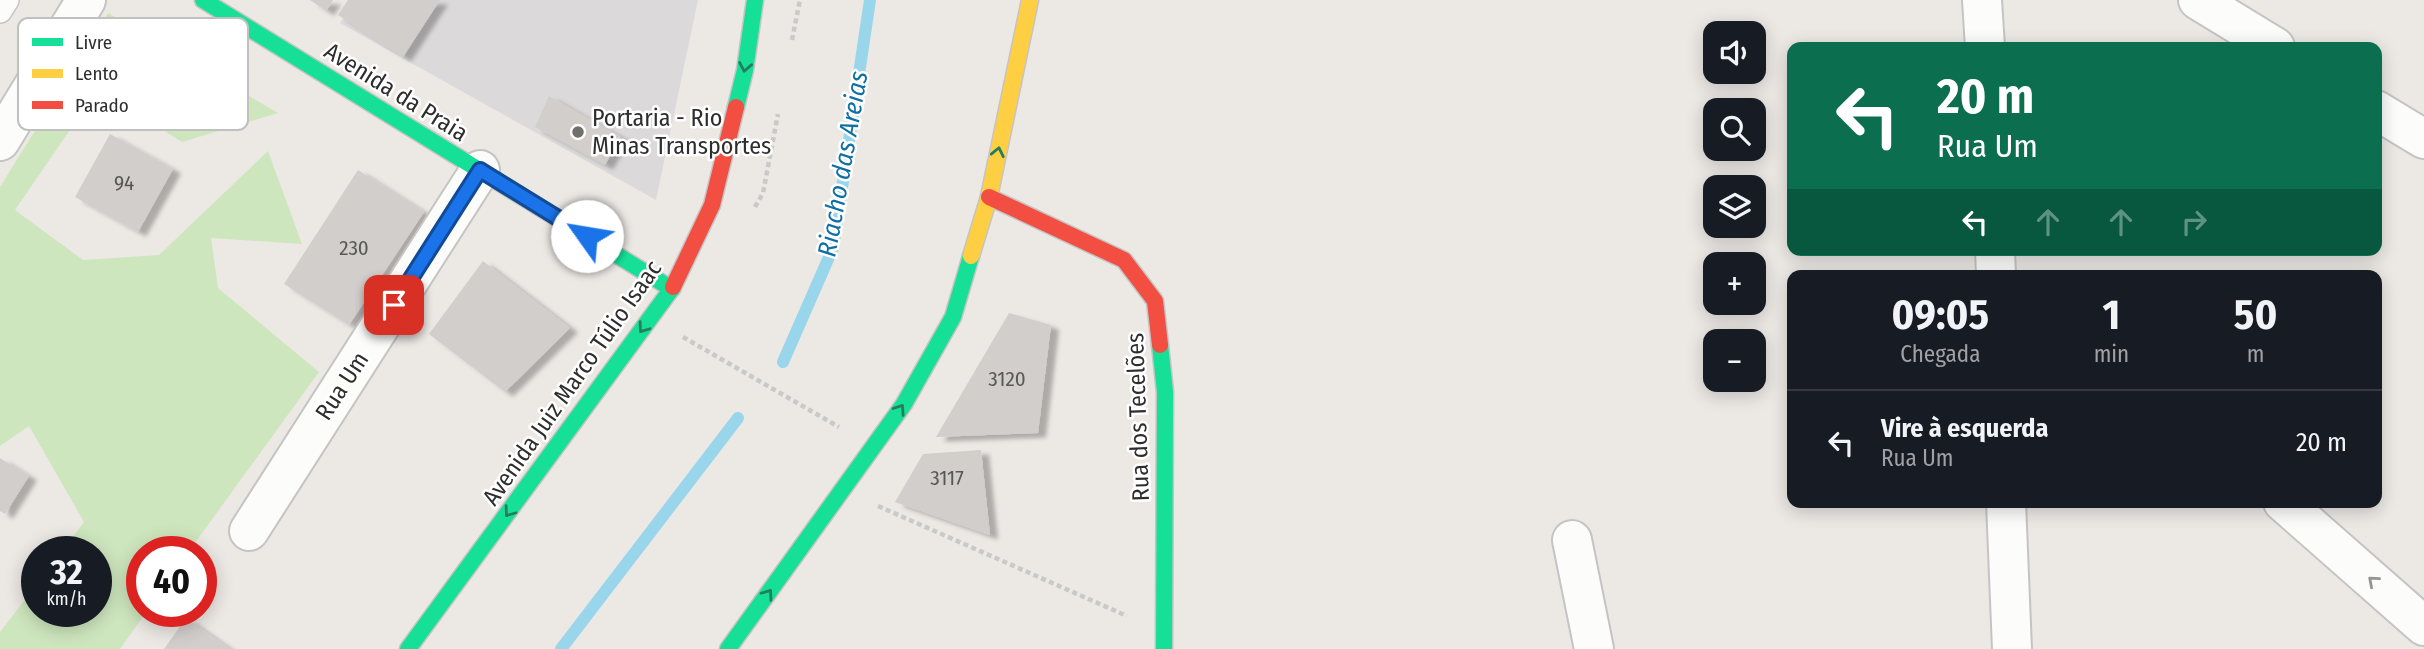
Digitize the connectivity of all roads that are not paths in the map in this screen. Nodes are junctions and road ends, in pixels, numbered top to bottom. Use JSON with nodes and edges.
{"nodes":[{"id":1,"x":7,"y":0,"type":"edge"},
{"id":2,"x":86,"y":0,"type":"edge"},
{"id":3,"x":203,"y":0,"type":"edge"},
{"id":4,"x":755,"y":0,"type":"edge"},
{"id":5,"x":1030,"y":0,"type":"edge"},
{"id":6,"x":1982,"y":0,"type":"edge"},
{"id":7,"x":2198,"y":0,"type":"edge"},
{"id":8,"x":0,"y":11,"type":"edge"},
{"id":9,"x":75,"y":18,"type":"edge"},
{"id":10,"x":232,"y":18,"type":"edge"},
{"id":11,"x":248,"y":28,"type":"edge"},
{"id":12,"x":1985,"y":42,"type":"edge"},
{"id":13,"x":2267,"y":42,"type":"edge"},
{"id":14,"x":18,"y":111,"type":"edge"},
{"id":15,"x":2382,"y":114,"type":"edge"},
{"id":16,"x":2424,"y":139,"type":"edge"},
{"id":17,"x":0,"y":141,"type":"edge"},
{"id":18,"x":480,"y":170,"type":"junction"},
{"id":19,"x":989,"y":197,"type":"junction"},
{"id":20,"x":672,"y":289,"type":"junction"},
{"id":21,"x":2006,"y":508,"type":"edge"},
{"id":22,"x":2290,"y":508,"type":"edge"},
{"id":23,"x":249,"y":531,"type":"dead end"},
{"id":24,"x":1572,"y":540,"type":"dead end"},
{"id":25,"x":2424,"y":626,"type":"edge"},
{"id":26,"x":1164,"y":641,"type":"edge"},
{"id":27,"x":408,"y":649,"type":"edge"},
{"id":28,"x":728,"y":649,"type":"edge"},
{"id":29,"x":1594,"y":649,"type":"edge"},
{"id":30,"x":2012,"y":649,"type":"edge"}],
"edges":[{"from":1,"to":8,"type":"lane"},
{"from":2,"to":9,"type":"street"},
{"from":3,"to":10,"type":"main road","name":"Avenida da Praia"},
{"from":4,"to":20,"type":"main road","name":"Avenida Juiz Marco Túlio Isaac","one_way":true},
{"from":19,"to":5,"type":"main road","one_way":true},
{"from":6,"to":12,"type":"street"},
{"from":7,"to":13,"type":"street"},
{"from":11,"to":18,"type":"main road","name":"Avenida da Praia"},
{"from":14,"to":17,"type":"street"},
{"from":15,"to":16,"type":"street"},
{"from":18,"to":20,"type":"main road","name":"Avenida da Praia"},
{"from":18,"to":23,"type":"street","name":"Rua Um"},
{"from":19,"to":26,"type":"main road","name":"Rua dos Tecelões"},
{"from":28,"to":19,"type":"main road","one_way":true},
{"from":20,"to":27,"type":"main road","name":"Avenida Juiz Marco Túlio Isaac","one_way":true},
{"from":21,"to":30,"type":"street"},
{"from":25,"to":22,"type":"street","one_way":true},
{"from":24,"to":29,"type":"street"}]}
